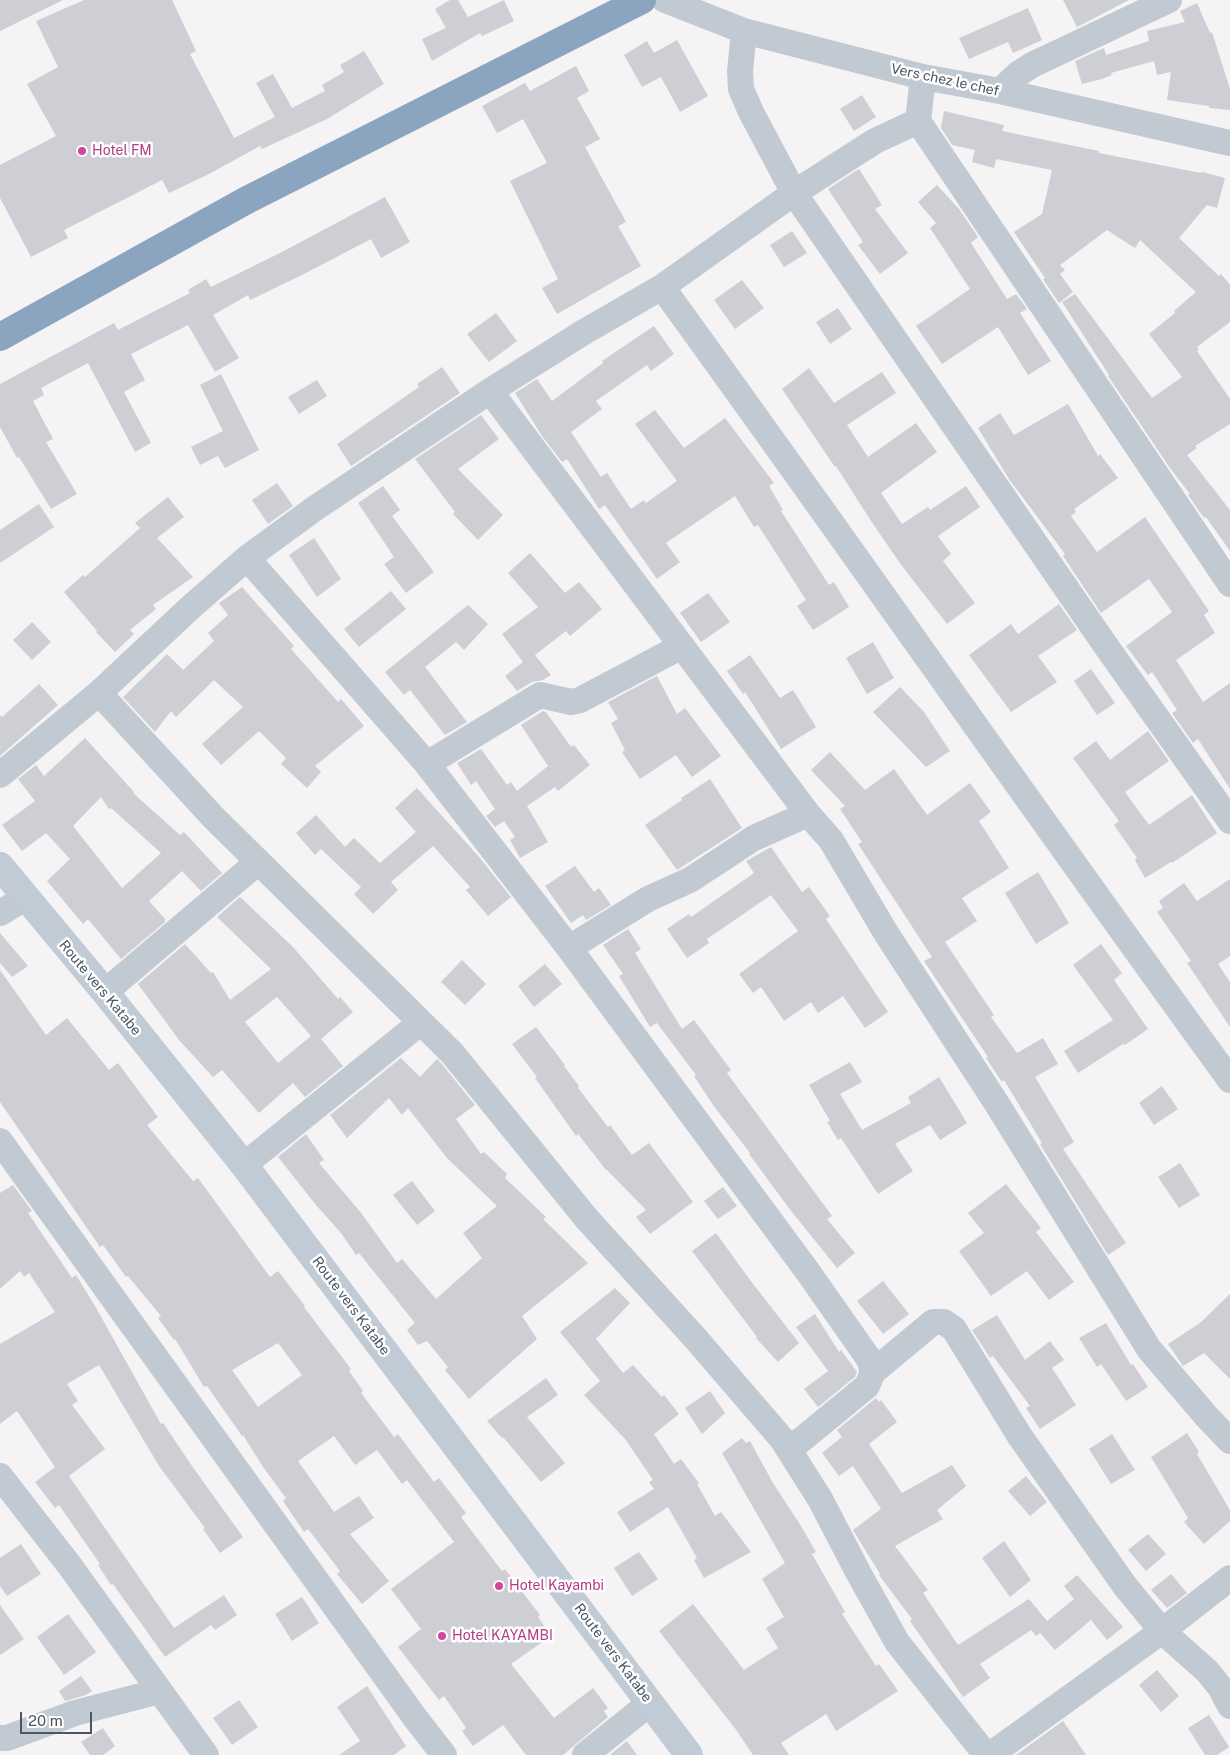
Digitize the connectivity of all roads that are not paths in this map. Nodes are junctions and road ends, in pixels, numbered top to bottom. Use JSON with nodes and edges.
{"nodes":[{"id":1,"x":642,"y":0,"type":"edge"},
{"id":2,"x":665,"y":0,"type":"edge"},
{"id":3,"x":1169,"y":0,"type":"edge"},
{"id":4,"x":744,"y":32,"type":"junction"},
{"id":5,"x":923,"y":77,"type":"junction"},
{"id":6,"x":1000,"y":91,"type":"junction"},
{"id":7,"x":918,"y":121,"type":"junction"},
{"id":8,"x":1230,"y":143,"type":"edge"},
{"id":9,"x":794,"y":193,"type":"junction"},
{"id":10,"x":662,"y":287,"type":"junction"},
{"id":11,"x":0,"y":337,"type":"edge"},
{"id":12,"x":490,"y":391,"type":"junction"},
{"id":13,"x":247,"y":558,"type":"junction"},
{"id":14,"x":1230,"y":584,"type":"edge"},
{"id":15,"x":682,"y":646,"type":"junction"},
{"id":16,"x":99,"y":693,"type":"junction"},
{"id":17,"x":427,"y":764,"type":"junction"},
{"id":18,"x":0,"y":775,"type":"edge"},
{"id":19,"x":808,"y":814,"type":"junction"},
{"id":20,"x":1230,"y":821,"type":"edge"},
{"id":21,"x":258,"y":862,"type":"junction"},
{"id":22,"x":0,"y":866,"type":"edge"},
{"id":23,"x":25,"y":898,"type":"junction"},
{"id":24,"x":0,"y":913,"type":"edge"},
{"id":25,"x":569,"y":948,"type":"junction"},
{"id":26,"x":105,"y":992,"type":"junction"},
{"id":27,"x":420,"y":1023,"type":"junction"},
{"id":28,"x":1230,"y":1080,"type":"edge"},
{"id":29,"x":0,"y":1141,"type":"edge"},
{"id":30,"x":244,"y":1165,"type":"junction"},
{"id":31,"x":873,"y":1372,"type":"junction"},
{"id":32,"x":1230,"y":1441,"type":"edge"},
{"id":33,"x":789,"y":1450,"type":"junction"},
{"id":34,"x":0,"y":1476,"type":"edge"},
{"id":35,"x":1230,"y":1578,"type":"edge"},
{"id":36,"x":1162,"y":1630,"type":"junction"},
{"id":37,"x":160,"y":1691,"type":"junction"},
{"id":38,"x":650,"y":1703,"type":"junction"},
{"id":39,"x":1230,"y":1706,"type":"edge"},
{"id":40,"x":0,"y":1738,"type":"edge"},
{"id":41,"x":206,"y":1755,"type":"edge"},
{"id":42,"x":444,"y":1755,"type":"edge"},
{"id":43,"x":585,"y":1755,"type":"edge"},
{"id":44,"x":689,"y":1755,"type":"edge"},
{"id":45,"x":986,"y":1755,"type":"edge"},
{"id":46,"x":990,"y":1755,"type":"edge"}],
"edges":[{"from":1,"to":11,"type":"highway"},
{"from":2,"to":4,"type":"street","name":"Vers chez le chef"},
{"from":3,"to":6,"type":"street"},
{"from":4,"to":5,"type":"street","name":"Vers chez le chef"},
{"from":4,"to":9,"type":"street"},
{"from":5,"to":6,"type":"street","name":"Vers chez le chef"},
{"from":5,"to":7,"type":"street"},
{"from":6,"to":8,"type":"street","name":"Vers chez le chef"},
{"from":7,"to":9,"type":"street"},
{"from":7,"to":14,"type":"street"},
{"from":9,"to":10,"type":"street"},
{"from":9,"to":20,"type":"street"},
{"from":10,"to":12,"type":"street"},
{"from":10,"to":28,"type":"street"},
{"from":12,"to":13,"type":"street"},
{"from":12,"to":15,"type":"street"},
{"from":13,"to":16,"type":"street"},
{"from":13,"to":17,"type":"street"},
{"from":15,"to":17,"type":"street"},
{"from":15,"to":19,"type":"street"},
{"from":16,"to":18,"type":"street"},
{"from":16,"to":21,"type":"street"},
{"from":17,"to":25,"type":"street"},
{"from":19,"to":25,"type":"street"},
{"from":19,"to":32,"type":"street"},
{"from":21,"to":26,"type":"street"},
{"from":21,"to":27,"type":"street"},
{"from":22,"to":23,"type":"street","name":"Route vers Katabe"},
{"from":23,"to":24,"type":"street"},
{"from":23,"to":26,"type":"street","name":"Route vers Katabe"},
{"from":25,"to":31,"type":"street"},
{"from":26,"to":30,"type":"street","name":"Route vers Katabe"},
{"from":27,"to":30,"type":"street"},
{"from":27,"to":33,"type":"street"},
{"from":29,"to":42,"type":"street"},
{"from":30,"to":38,"type":"street","name":"Route vers Katabe"},
{"from":31,"to":33,"type":"street"},
{"from":31,"to":36,"type":"street"},
{"from":33,"to":45,"type":"street"},
{"from":34,"to":37,"type":"street"},
{"from":35,"to":36,"type":"street"},
{"from":36,"to":39,"type":"street"},
{"from":36,"to":46,"type":"street"},
{"from":37,"to":40,"type":"street"},
{"from":37,"to":41,"type":"street"},
{"from":38,"to":43,"type":"street"},
{"from":38,"to":44,"type":"street","name":"Route vers Katabe"}]}
